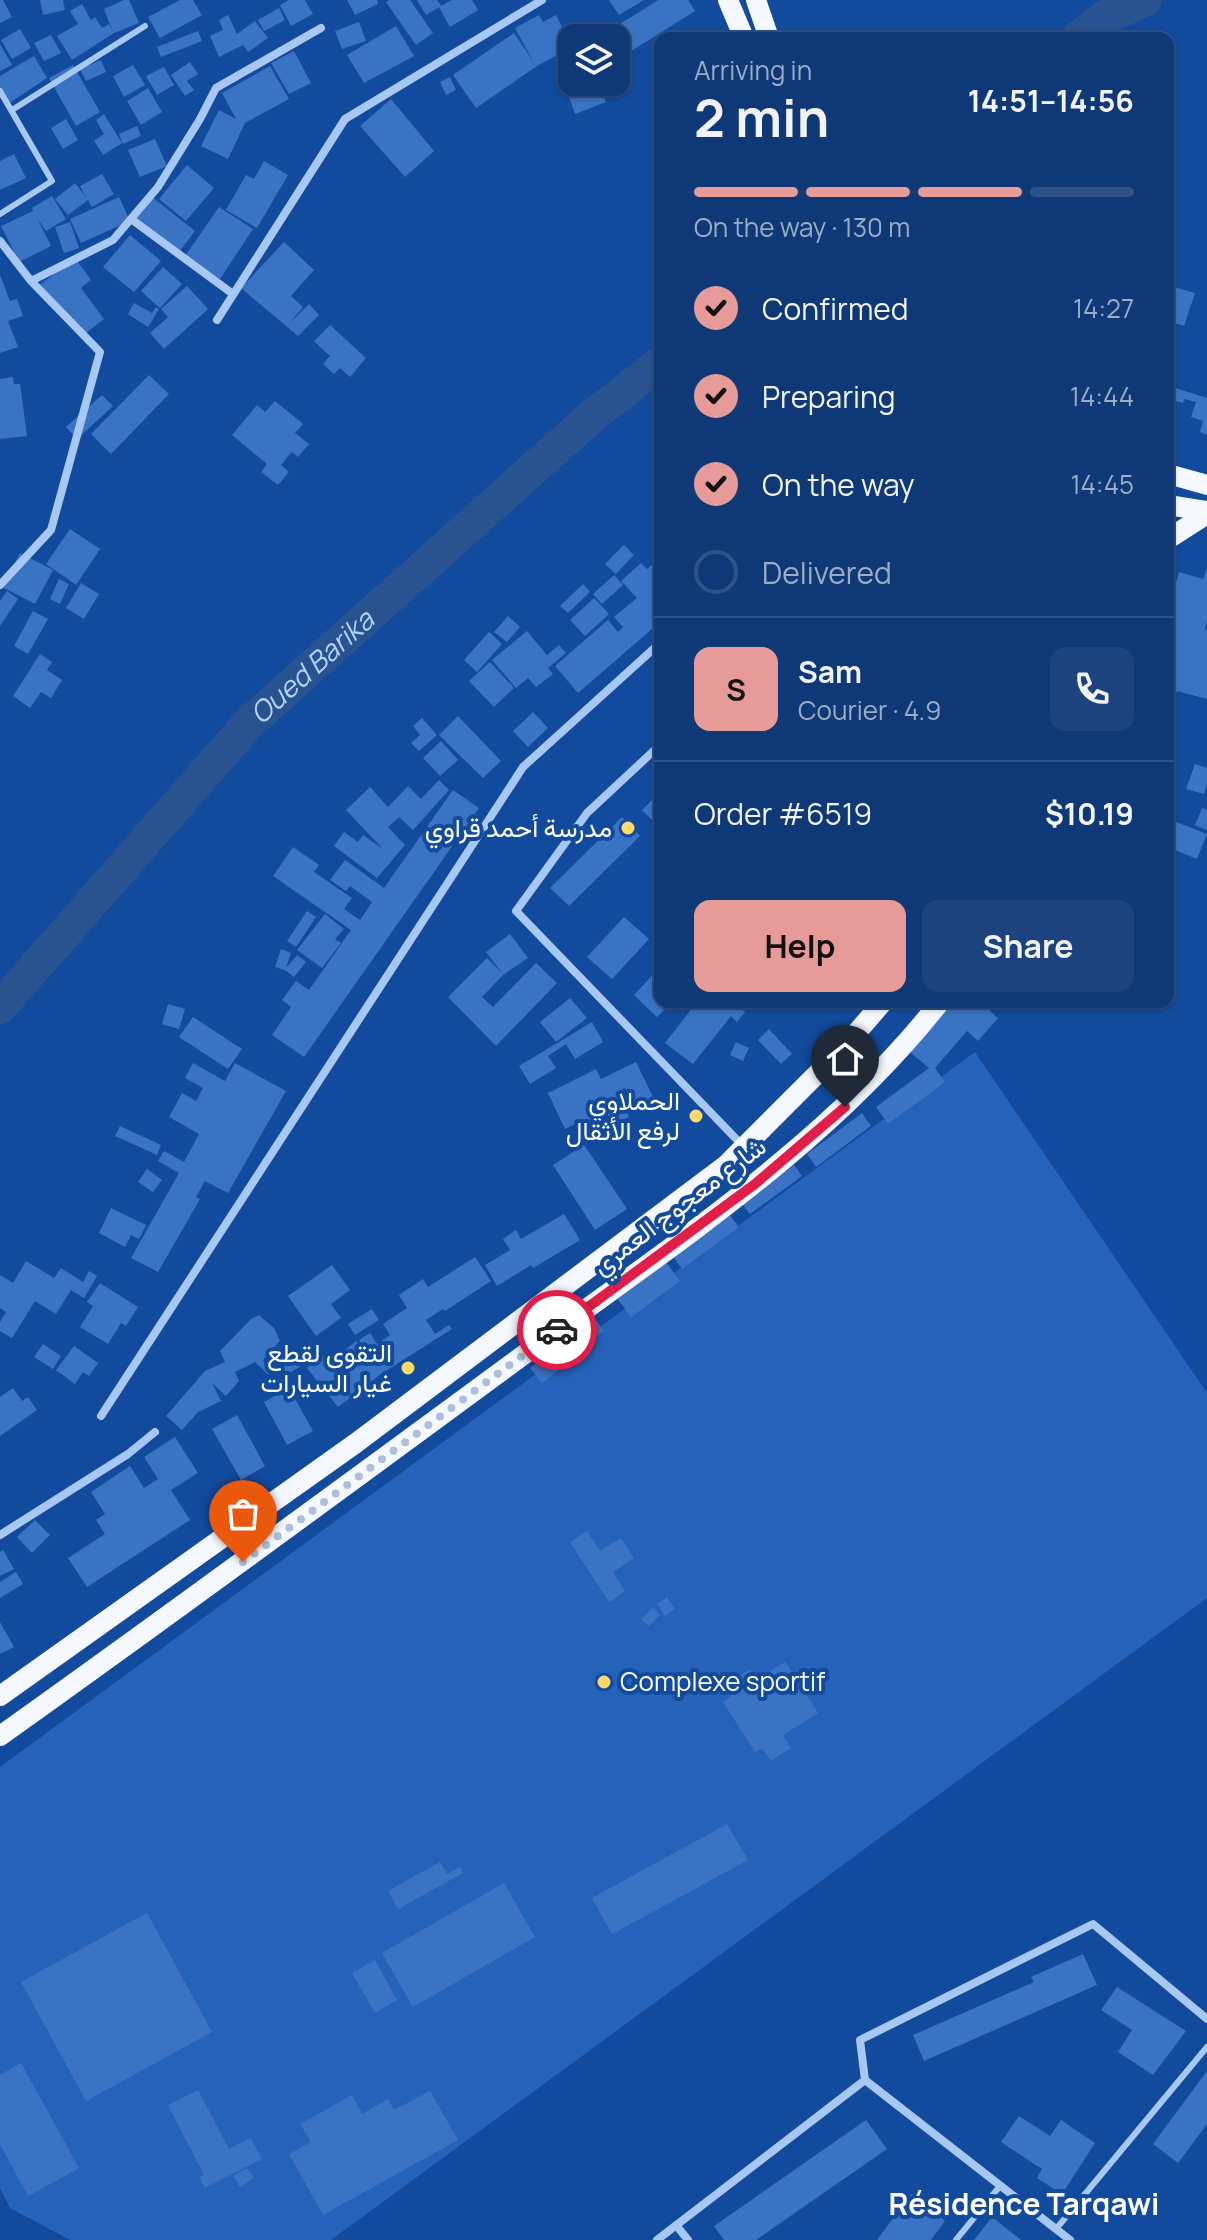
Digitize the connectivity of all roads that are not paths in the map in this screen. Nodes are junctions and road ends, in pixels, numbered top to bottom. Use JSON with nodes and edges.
{"nodes":[{"id":1,"x":542,"y":0,"type":"edge"},
{"id":2,"x":728,"y":0,"type":"edge"},
{"id":3,"x":756,"y":0,"type":"edge"},
{"id":4,"x":145,"y":26,"type":"dead end"},
{"id":5,"x":321,"y":28,"type":"dead end"},
{"id":6,"x":741,"y":32,"type":"edge"},
{"id":7,"x":767,"y":32,"type":"edge"},
{"id":8,"x":0,"y":91,"type":"edge"},
{"id":9,"x":12,"y":110,"type":"junction"},
{"id":10,"x":0,"y":214,"type":"edge"},
{"id":11,"x":131,"y":219,"type":"junction"},
{"id":12,"x":1,"y":245,"type":"edge"},
{"id":13,"x":31,"y":281,"type":"junction"},
{"id":14,"x":233,"y":294,"type":"junction"},
{"id":15,"x":217,"y":320,"type":"dead end"},
{"id":16,"x":1174,"y":476,"type":"edge"},
{"id":17,"x":1207,"y":485,"type":"edge"},
{"id":18,"x":1174,"y":506,"type":"edge"},
{"id":19,"x":1207,"y":512,"type":"edge"},
{"id":20,"x":1174,"y":535,"type":"edge"},
{"id":21,"x":0,"y":585,"type":"edge"},
{"id":22,"x":654,"y":648,"type":"edge"},
{"id":23,"x":654,"y":751,"type":"edge"},
{"id":24,"x":878,"y":1008,"type":"edge"},
{"id":25,"x":935,"y":1008,"type":"edge"},
{"id":26,"x":744,"y":1146,"type":"junction"},
{"id":27,"x":101,"y":1416,"type":"dead end"},
{"id":28,"x":155,"y":1432,"type":"dead end"},
{"id":29,"x":0,"y":1535,"type":"edge"},
{"id":30,"x":0,"y":1696,"type":"edge"},
{"id":31,"x":0,"y":1736,"type":"edge"},
{"id":32,"x":1207,"y":2019,"type":"edge"},
{"id":33,"x":1207,"y":2047,"type":"edge"},
{"id":34,"x":865,"y":2080,"type":"junction"},
{"id":35,"x":1000,"y":2186,"type":"junction"},
{"id":36,"x":676,"y":2225,"type":"junction"},
{"id":37,"x":1056,"y":2229,"type":"junction"},
{"id":38,"x":657,"y":2240,"type":"edge"},
{"id":39,"x":688,"y":2240,"type":"edge"},
{"id":40,"x":956,"y":2240,"type":"edge"},
{"id":41,"x":1070,"y":2240,"type":"edge"}],
"edges":[{"from":1,"to":14,"type":"street"},
{"from":2,"to":6,"type":"main road"},
{"from":3,"to":7,"type":"main road"},
{"from":4,"to":9,"type":"lane"},
{"from":5,"to":11,"type":"street"},
{"from":8,"to":9,"type":"lane"},
{"from":9,"to":10,"type":"lane"},
{"from":11,"to":13,"type":"street"},
{"from":11,"to":14,"type":"street"},
{"from":12,"to":13,"type":"street"},
{"from":13,"to":21,"type":"street"},
{"from":14,"to":15,"type":"street"},
{"from":16,"to":17,"type":"main road"},
{"from":18,"to":19,"type":"main road"},
{"from":19,"to":20,"type":"main road"},
{"from":22,"to":27,"type":"street"},
{"from":23,"to":26,"type":"street"},
{"from":24,"to":26,"type":"main road","name":"شارع معجوج العمري"},
{"from":25,"to":31,"type":"main road","name":"شارع معجوج العمري"},
{"from":26,"to":30,"type":"main road","name":"شارع معجوج العمري"},
{"from":28,"to":29,"type":"street"},
{"from":32,"to":34,"type":"street"},
{"from":33,"to":37,"type":"lane"},
{"from":34,"to":35,"type":"street"},
{"from":34,"to":36,"type":"street"},
{"from":35,"to":37,"type":"street"},
{"from":35,"to":40,"type":"lane"},
{"from":36,"to":38,"type":"street"},
{"from":36,"to":39,"type":"street"},
{"from":37,"to":41,"type":"street"}]}
